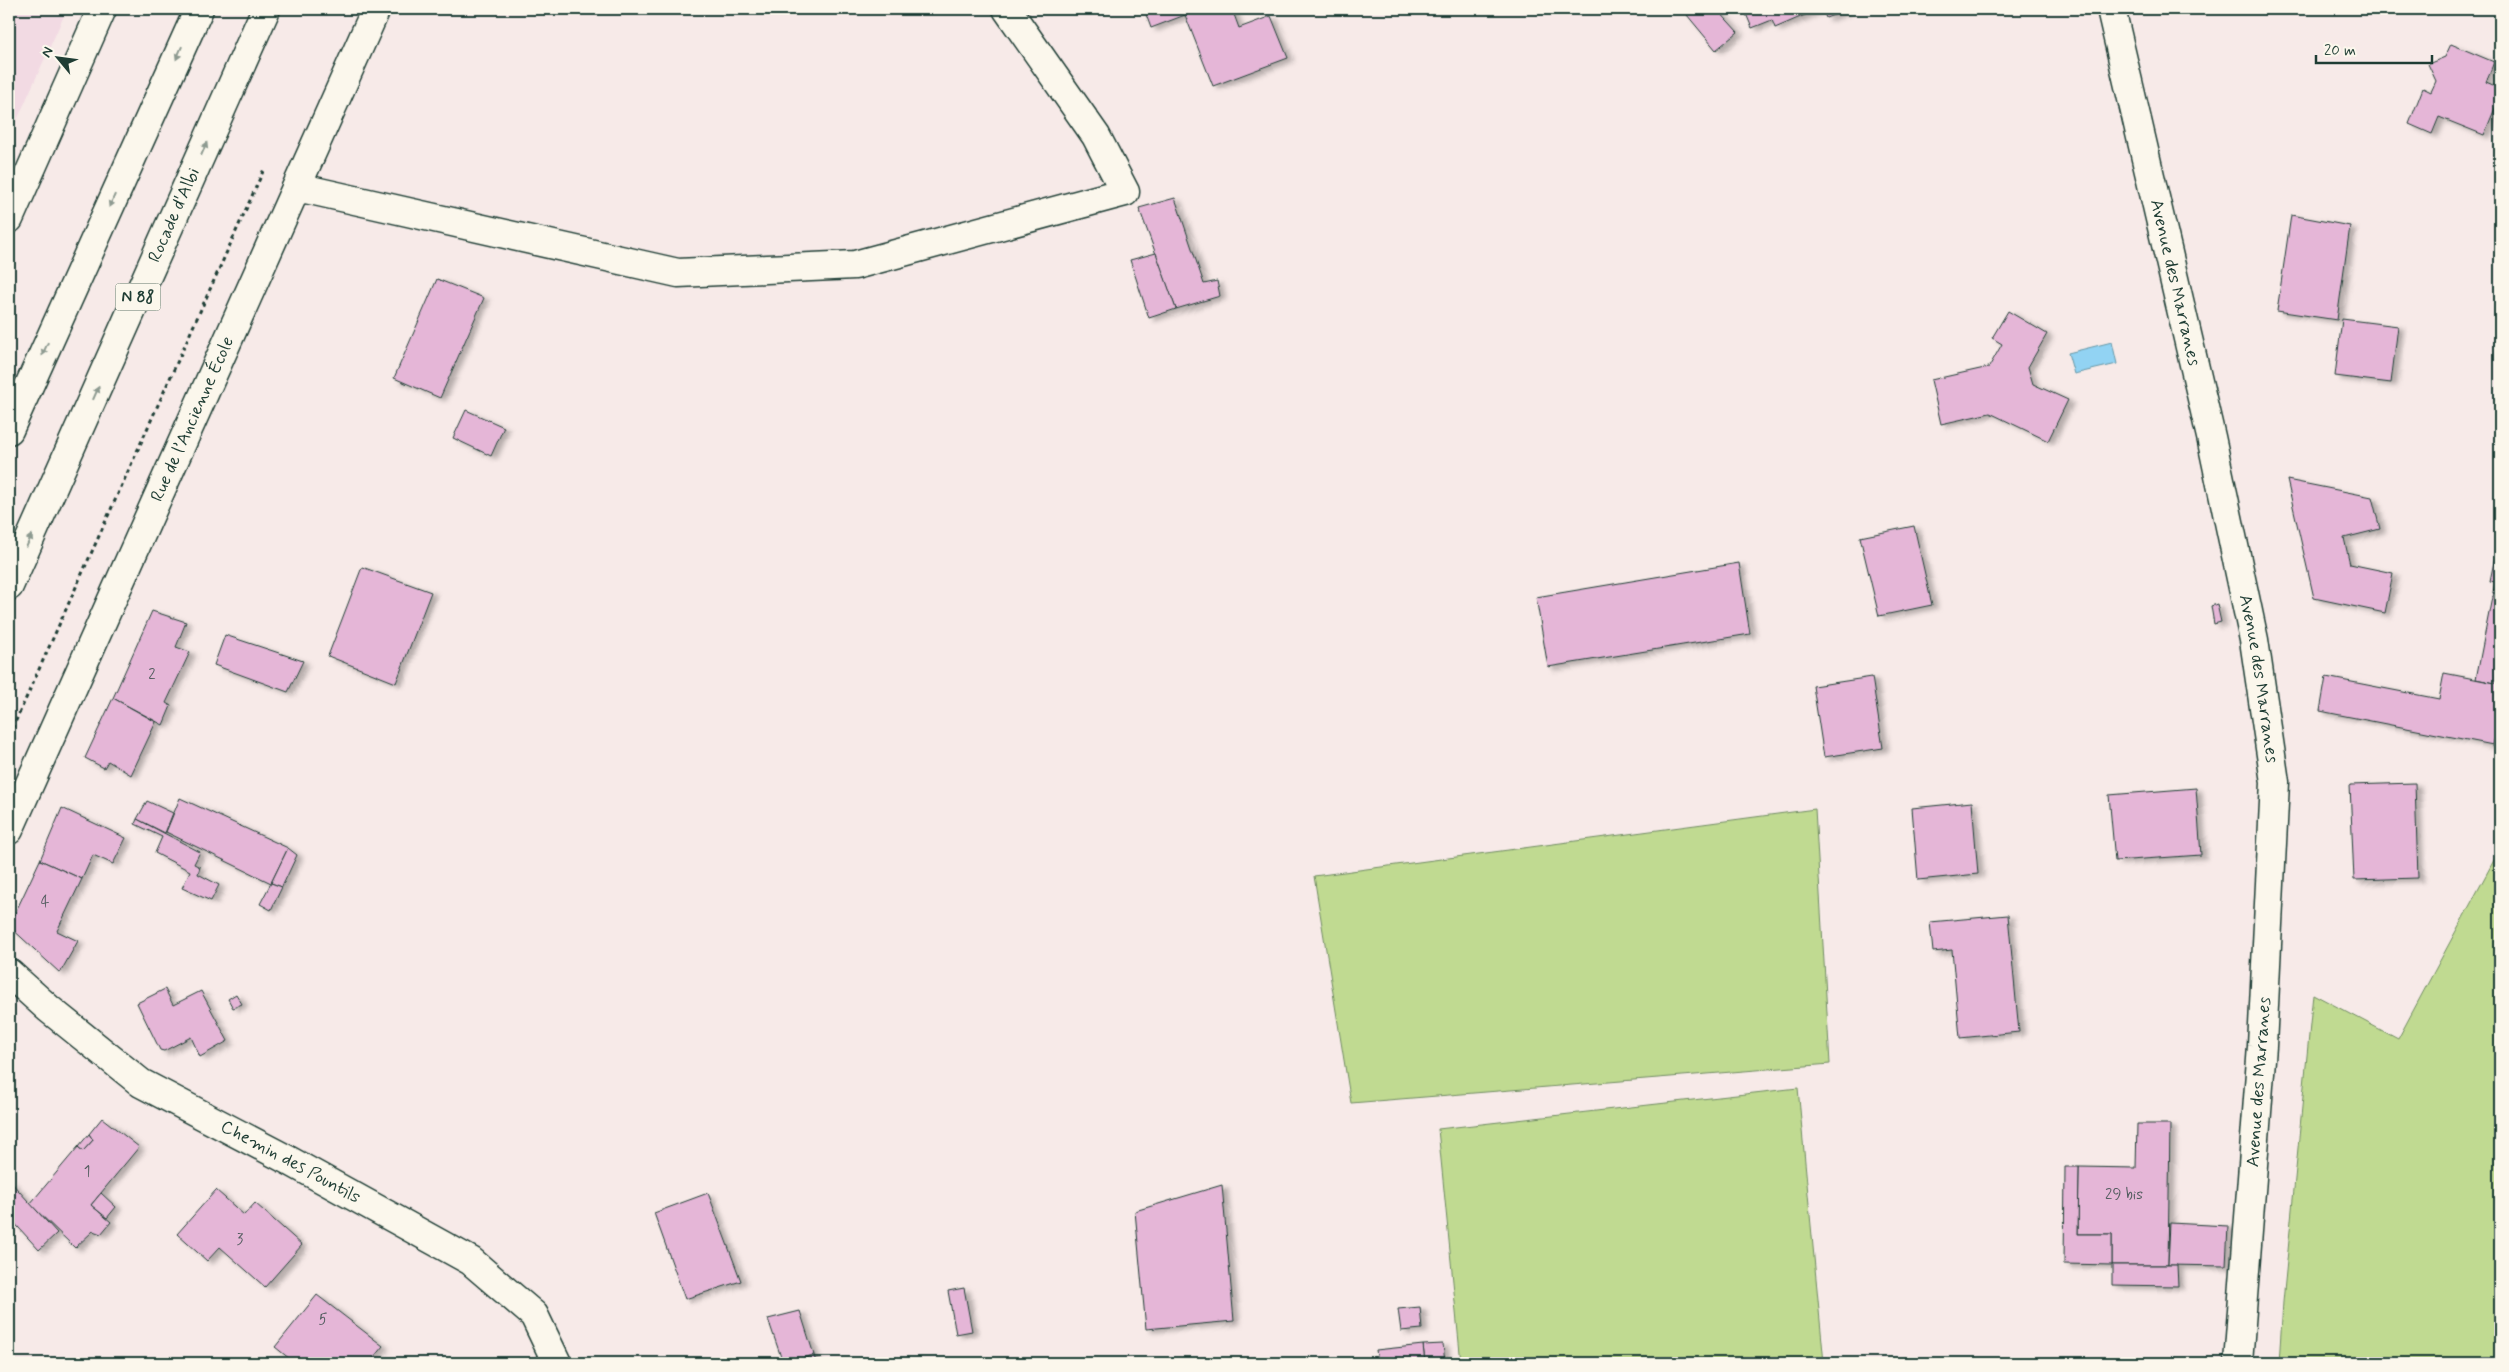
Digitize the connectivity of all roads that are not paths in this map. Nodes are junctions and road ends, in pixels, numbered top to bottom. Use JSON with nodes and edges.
{"nodes":[{"id":1,"x":102,"y":9,"type":"edge"},
{"id":2,"x":199,"y":9,"type":"edge"},
{"id":3,"x":266,"y":9,"type":"edge"},
{"id":4,"x":376,"y":9,"type":"edge"},
{"id":5,"x":1007,"y":9,"type":"edge"},
{"id":6,"x":2111,"y":9,"type":"edge"},
{"id":7,"x":297,"y":187,"type":"junction"},
{"id":8,"x":9,"y":219,"type":"edge"},
{"id":9,"x":9,"y":430,"type":"edge"},
{"id":10,"x":9,"y":586,"type":"edge"},
{"id":11,"x":9,"y":830,"type":"edge"},
{"id":12,"x":9,"y":973,"type":"edge"},
{"id":13,"x":557,"y":1363,"type":"edge"},
{"id":14,"x":2238,"y":1363,"type":"edge"}],
"edges":[{"from":1,"to":8,"type":"main road"},
{"from":2,"to":9,"type":"main road","one_way":true},
{"from":10,"to":3,"type":"main road","name":"Rocade d'Albi","number":"N 88","one_way":true},
{"from":4,"to":7,"type":"main road","name":"Rue de l’Ancienne École"},
{"from":5,"to":7,"type":"main road"},
{"from":6,"to":14,"type":"main road","name":"Avenue des Marranes"},
{"from":7,"to":11,"type":"main road","name":"Rue de l’Ancienne École"},
{"from":12,"to":13,"type":"main road","name":"Chemin des Pountils"}]}
